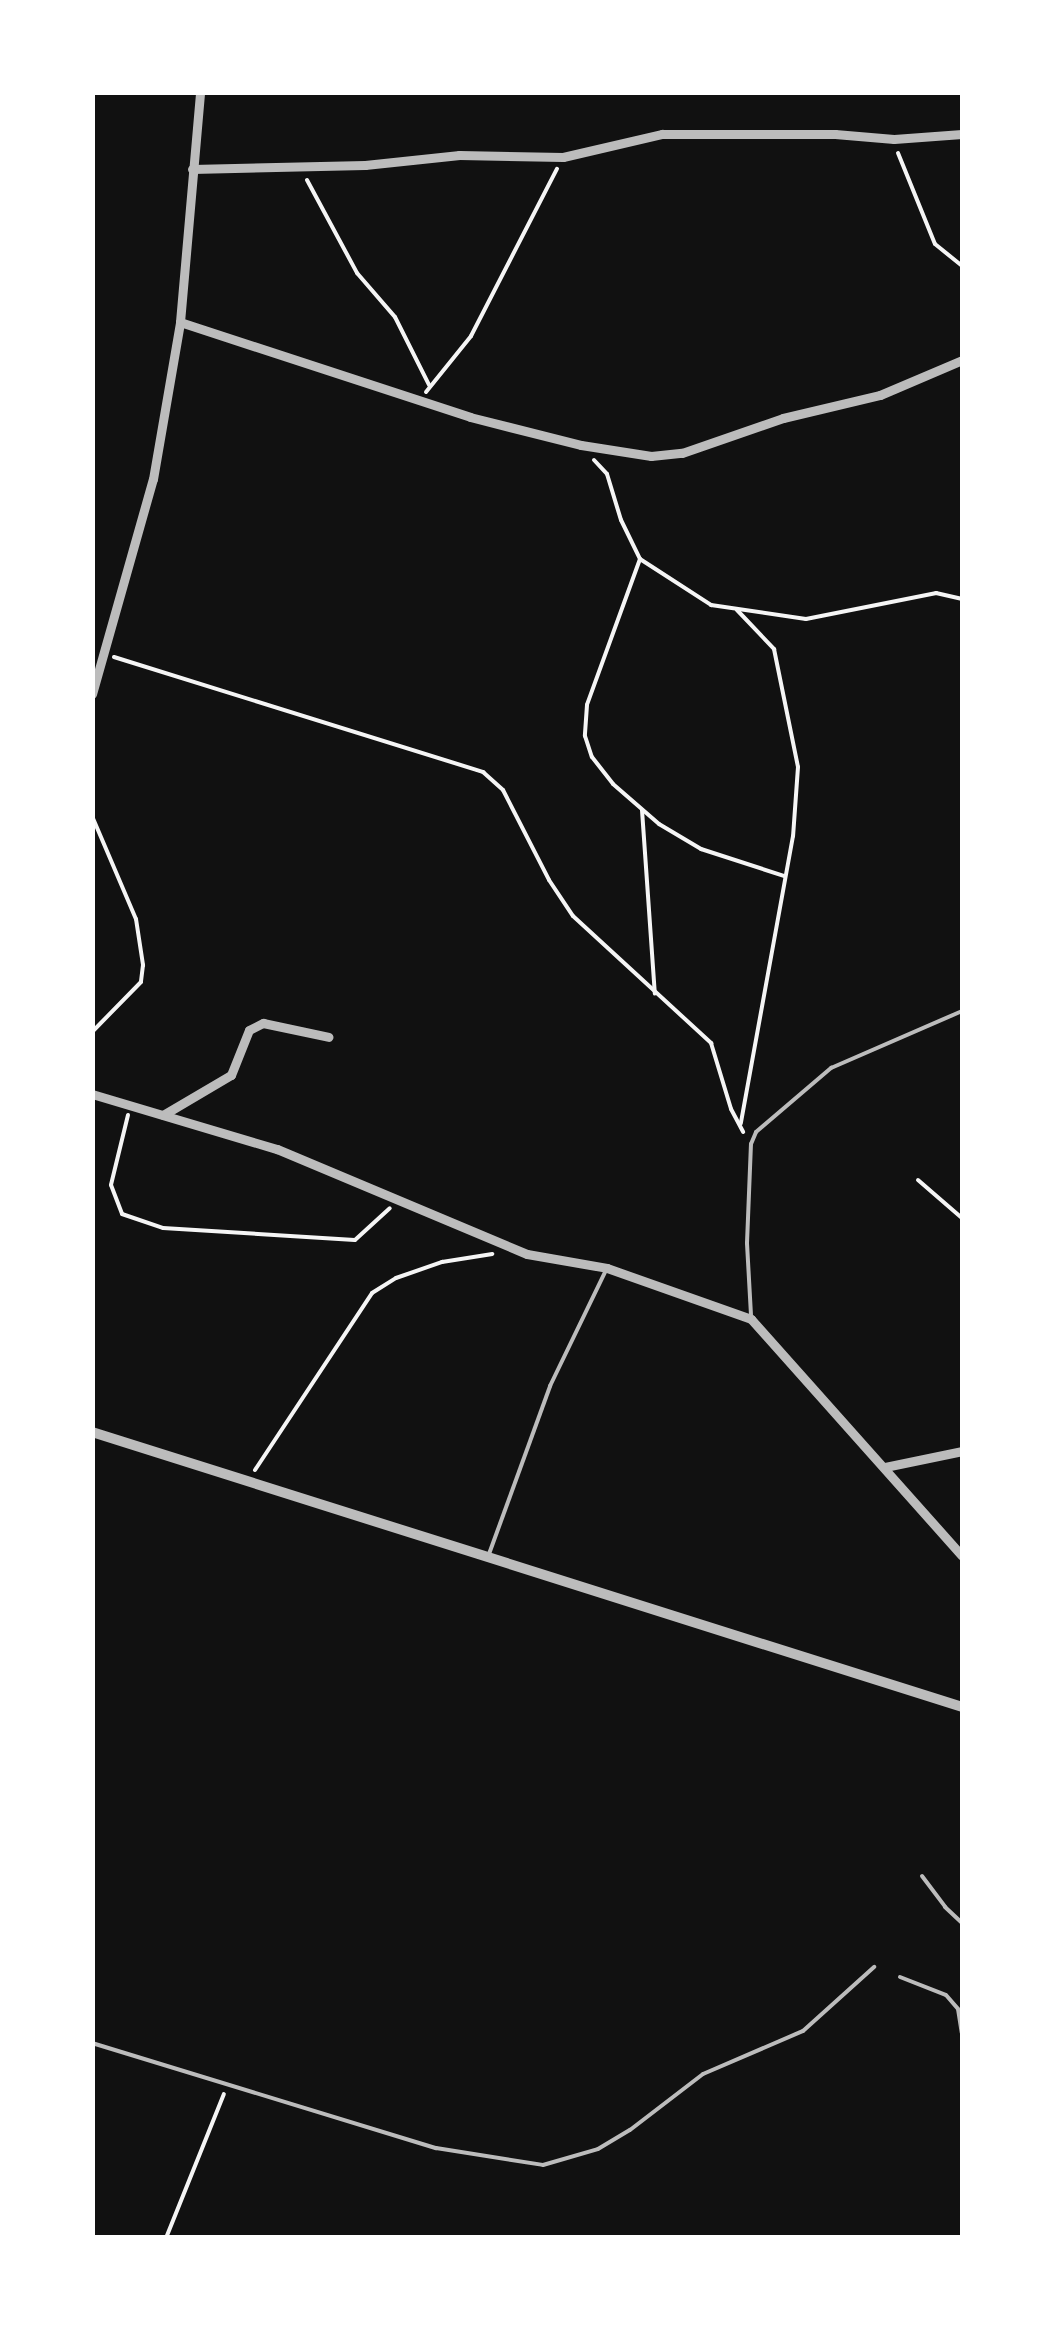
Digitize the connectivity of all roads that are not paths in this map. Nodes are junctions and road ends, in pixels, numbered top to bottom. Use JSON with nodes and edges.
{"nodes":[{"id":1,"x":200,"y":92,"type":"edge"},
{"id":2,"x":962,"y":134,"type":"edge"},
{"id":3,"x":192,"y":169,"type":"junction"},
{"id":4,"x":180,"y":322,"type":"junction"},
{"id":5,"x":962,"y":360,"type":"edge"},
{"id":6,"x":92,"y":694,"type":"edge"},
{"id":7,"x":962,"y":1011,"type":"edge"},
{"id":8,"x":329,"y":1037,"type":"dead end"},
{"id":9,"x":92,"y":1094,"type":"edge"},
{"id":10,"x":163,"y":1115,"type":"junction"},
{"id":11,"x":607,"y":1268,"type":"junction"},
{"id":12,"x":751,"y":1320,"type":"junction"},
{"id":13,"x":92,"y":1432,"type":"edge"},
{"id":14,"x":962,"y":1451,"type":"edge"},
{"id":15,"x":885,"y":1468,"type":"junction"},
{"id":16,"x":489,"y":1554,"type":"junction"},
{"id":17,"x":962,"y":1556,"type":"edge"},
{"id":18,"x":962,"y":1706,"type":"edge"},
{"id":19,"x":922,"y":1876,"type":"dead end"},
{"id":20,"x":962,"y":1922,"type":"edge"},
{"id":21,"x":874,"y":1967,"type":"dead end"},
{"id":22,"x":900,"y":1977,"type":"dead end"},
{"id":23,"x":962,"y":2033,"type":"edge"},
{"id":24,"x":92,"y":2042,"type":"edge"}],
"edges":[{"from":1,"to":3,"type":"street"},
{"from":2,"to":3,"type":"street"},
{"from":3,"to":4,"type":"street"},
{"from":4,"to":5,"type":"street"},
{"from":4,"to":6,"type":"street"},
{"from":7,"to":12,"type":"lane"},
{"from":8,"to":10,"type":"street"},
{"from":9,"to":10,"type":"street"},
{"from":10,"to":11,"type":"street"},
{"from":11,"to":12,"type":"street"},
{"from":11,"to":16,"type":"lane"},
{"from":12,"to":15,"type":"street"},
{"from":13,"to":16,"type":"street"},
{"from":14,"to":15,"type":"street"},
{"from":15,"to":17,"type":"street"},
{"from":16,"to":18,"type":"street"},
{"from":19,"to":20,"type":"lane"},
{"from":21,"to":24,"type":"lane"},
{"from":22,"to":23,"type":"lane"}]}
